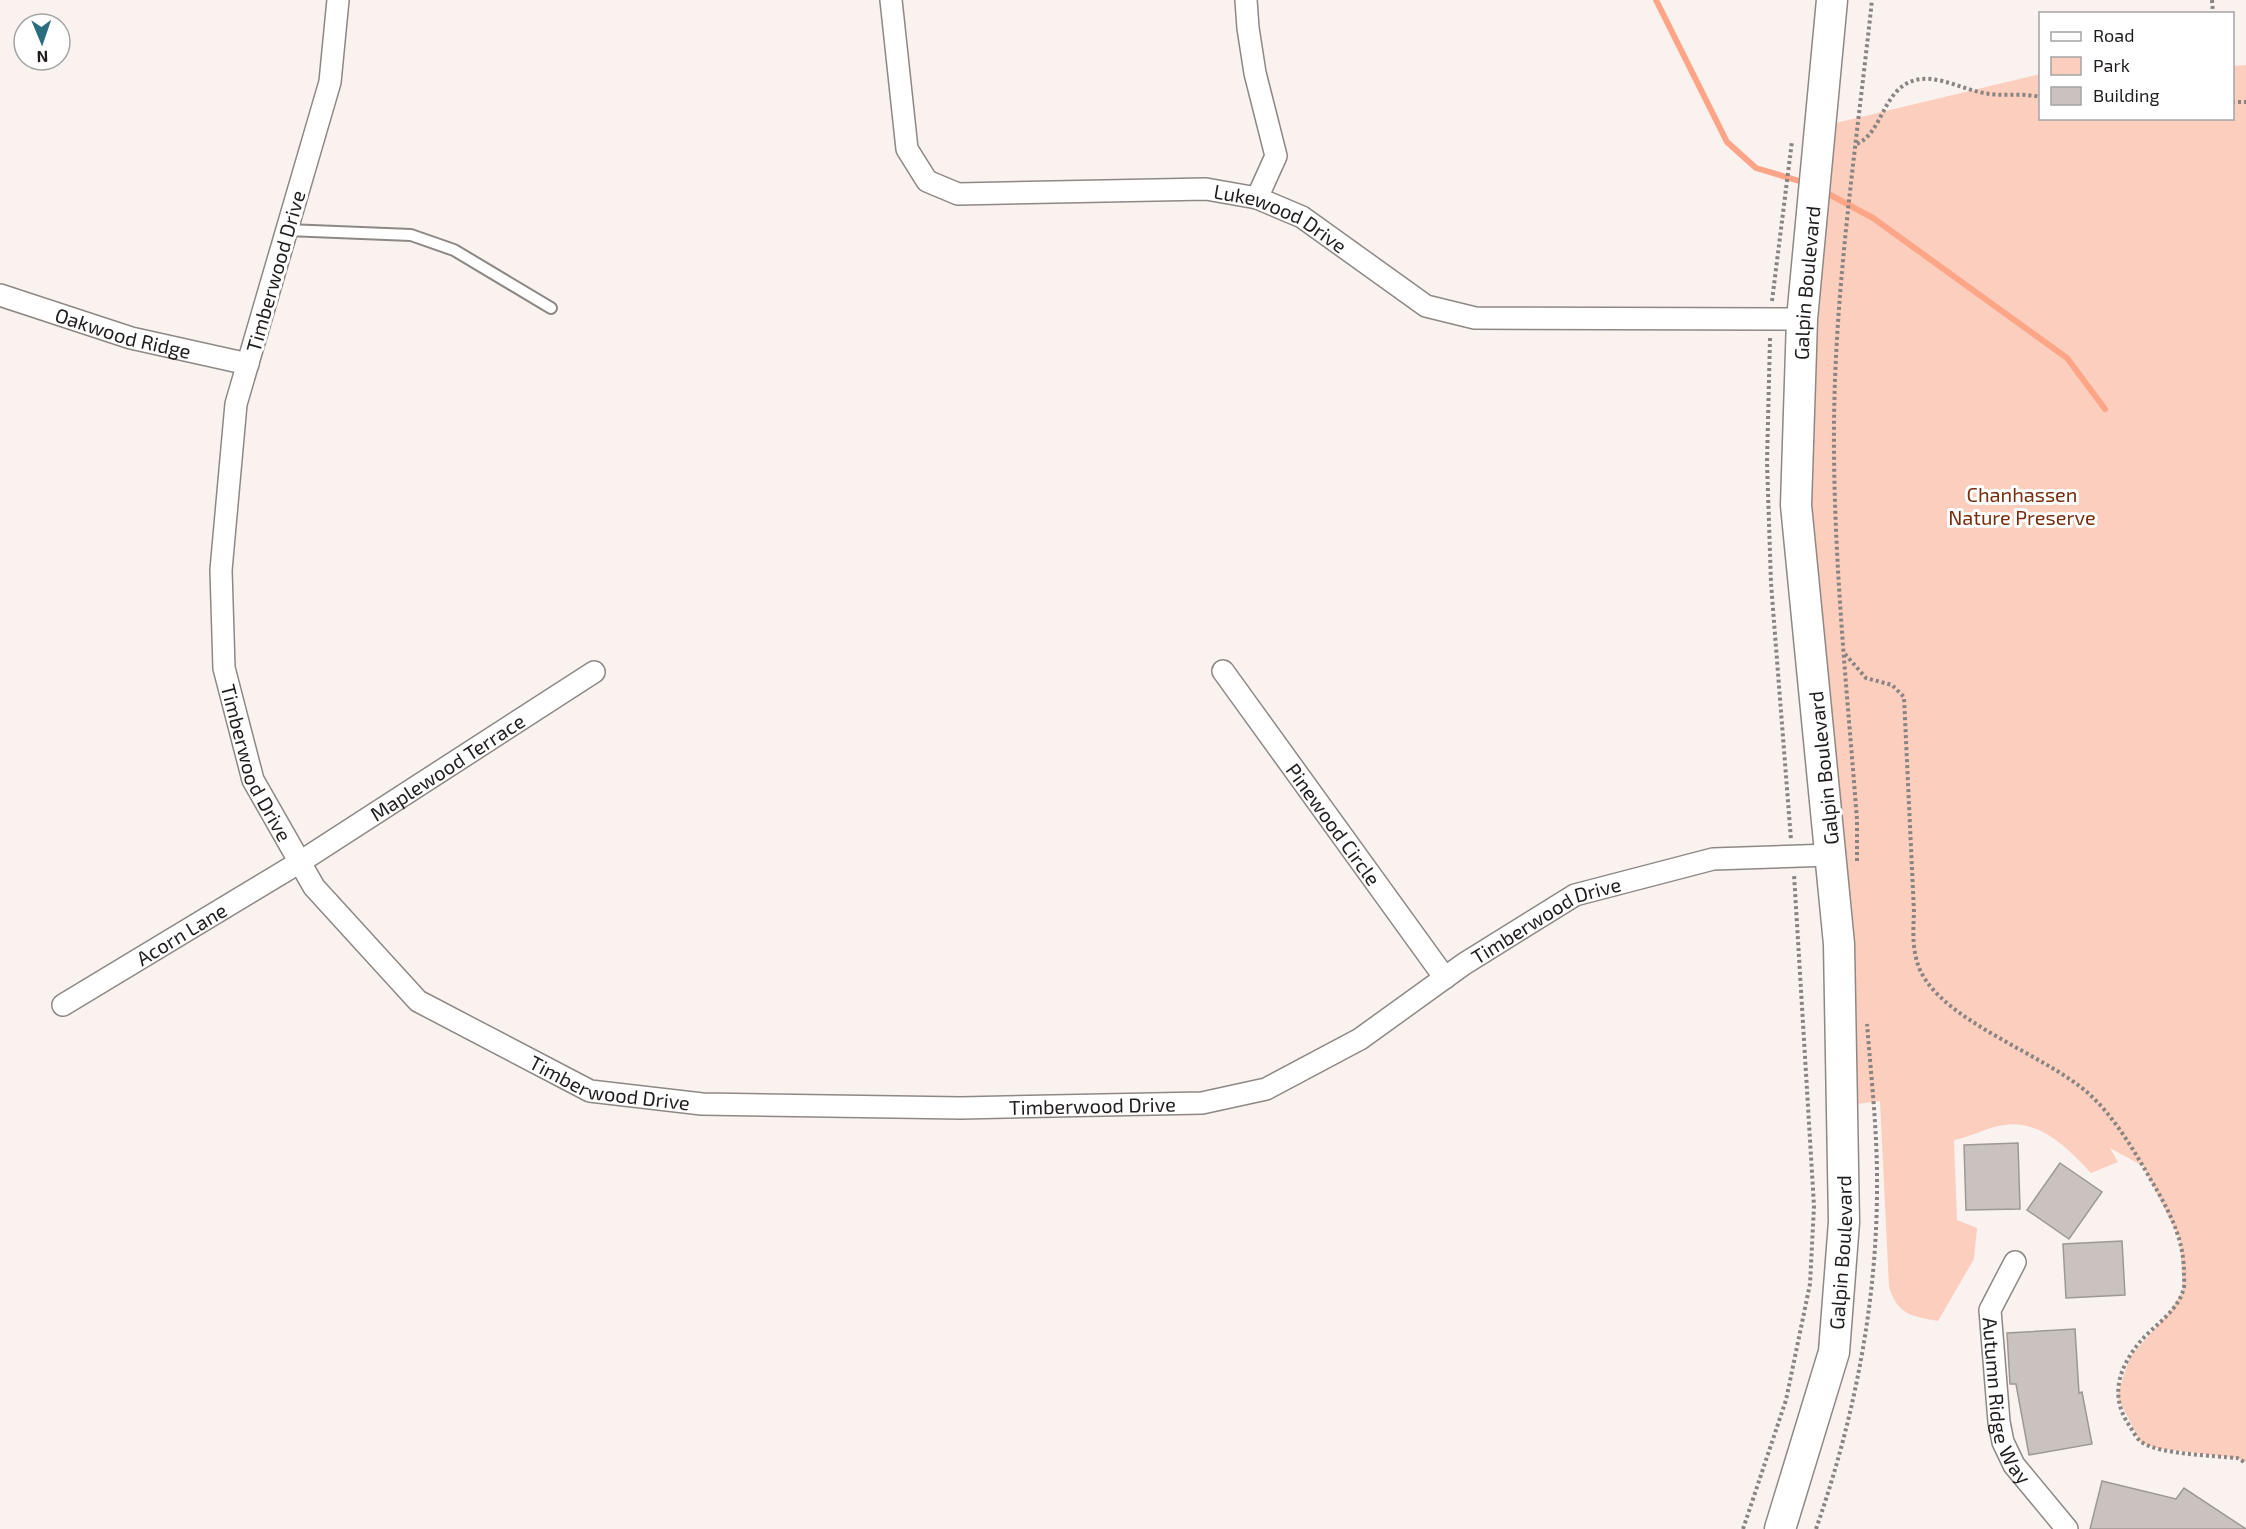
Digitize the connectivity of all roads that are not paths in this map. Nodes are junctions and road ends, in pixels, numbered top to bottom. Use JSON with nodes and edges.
{"nodes":[{"id":1,"x":338,"y":0,"type":"edge"},
{"id":2,"x":891,"y":0,"type":"edge"},
{"id":3,"x":1246,"y":0,"type":"edge"},
{"id":4,"x":1832,"y":0,"type":"edge"},
{"id":5,"x":1257,"y":198,"type":"junction"},
{"id":6,"x":287,"y":230,"type":"junction"},
{"id":7,"x":0,"y":295,"type":"edge"},
{"id":8,"x":550,"y":308,"type":"dead end"},
{"id":9,"x":1802,"y":319,"type":"junction"},
{"id":10,"x":248,"y":364,"type":"junction"},
{"id":11,"x":1223,"y":671,"type":"dead end"},
{"id":12,"x":594,"y":672,"type":"dead end"},
{"id":13,"x":300,"y":862,"type":"junction"},
{"id":14,"x":1844,"y":863,"type":"junction"},
{"id":15,"x":1445,"y":978,"type":"junction"},
{"id":16,"x":63,"y":1005,"type":"dead end"},
{"id":17,"x":2015,"y":1262,"type":"dead end"},
{"id":18,"x":1780,"y":1529,"type":"edge"},
{"id":19,"x":2067,"y":1529,"type":"edge"}],
"edges":[{"from":1,"to":6,"type":"street","name":"Timberwood Drive"},
{"from":2,"to":5,"type":"street","name":"Lukewood Drive"},
{"from":3,"to":5,"type":"street"},
{"from":4,"to":9,"type":"street","name":"Galpin Boulevard"},
{"from":5,"to":9,"type":"street","name":"Lukewood Drive"},
{"from":6,"to":8,"type":"lane"},
{"from":6,"to":10,"type":"street","name":"Timberwood Drive"},
{"from":7,"to":10,"type":"street","name":"Oakwood Ridge"},
{"from":9,"to":14,"type":"street","name":"Galpin Boulevard"},
{"from":10,"to":13,"type":"street","name":"Timberwood Drive"},
{"from":11,"to":15,"type":"street","name":"Pinewood Circle"},
{"from":12,"to":13,"type":"street","name":"Maplewood Terrace"},
{"from":13,"to":15,"type":"street","name":"Timberwood Drive"},
{"from":13,"to":16,"type":"street","name":"Acorn Lane"},
{"from":14,"to":15,"type":"street","name":"Timberwood Drive"},
{"from":14,"to":18,"type":"street","name":"Galpin Boulevard"},
{"from":17,"to":19,"type":"street","name":"Autumn Ridge Way"}]}
